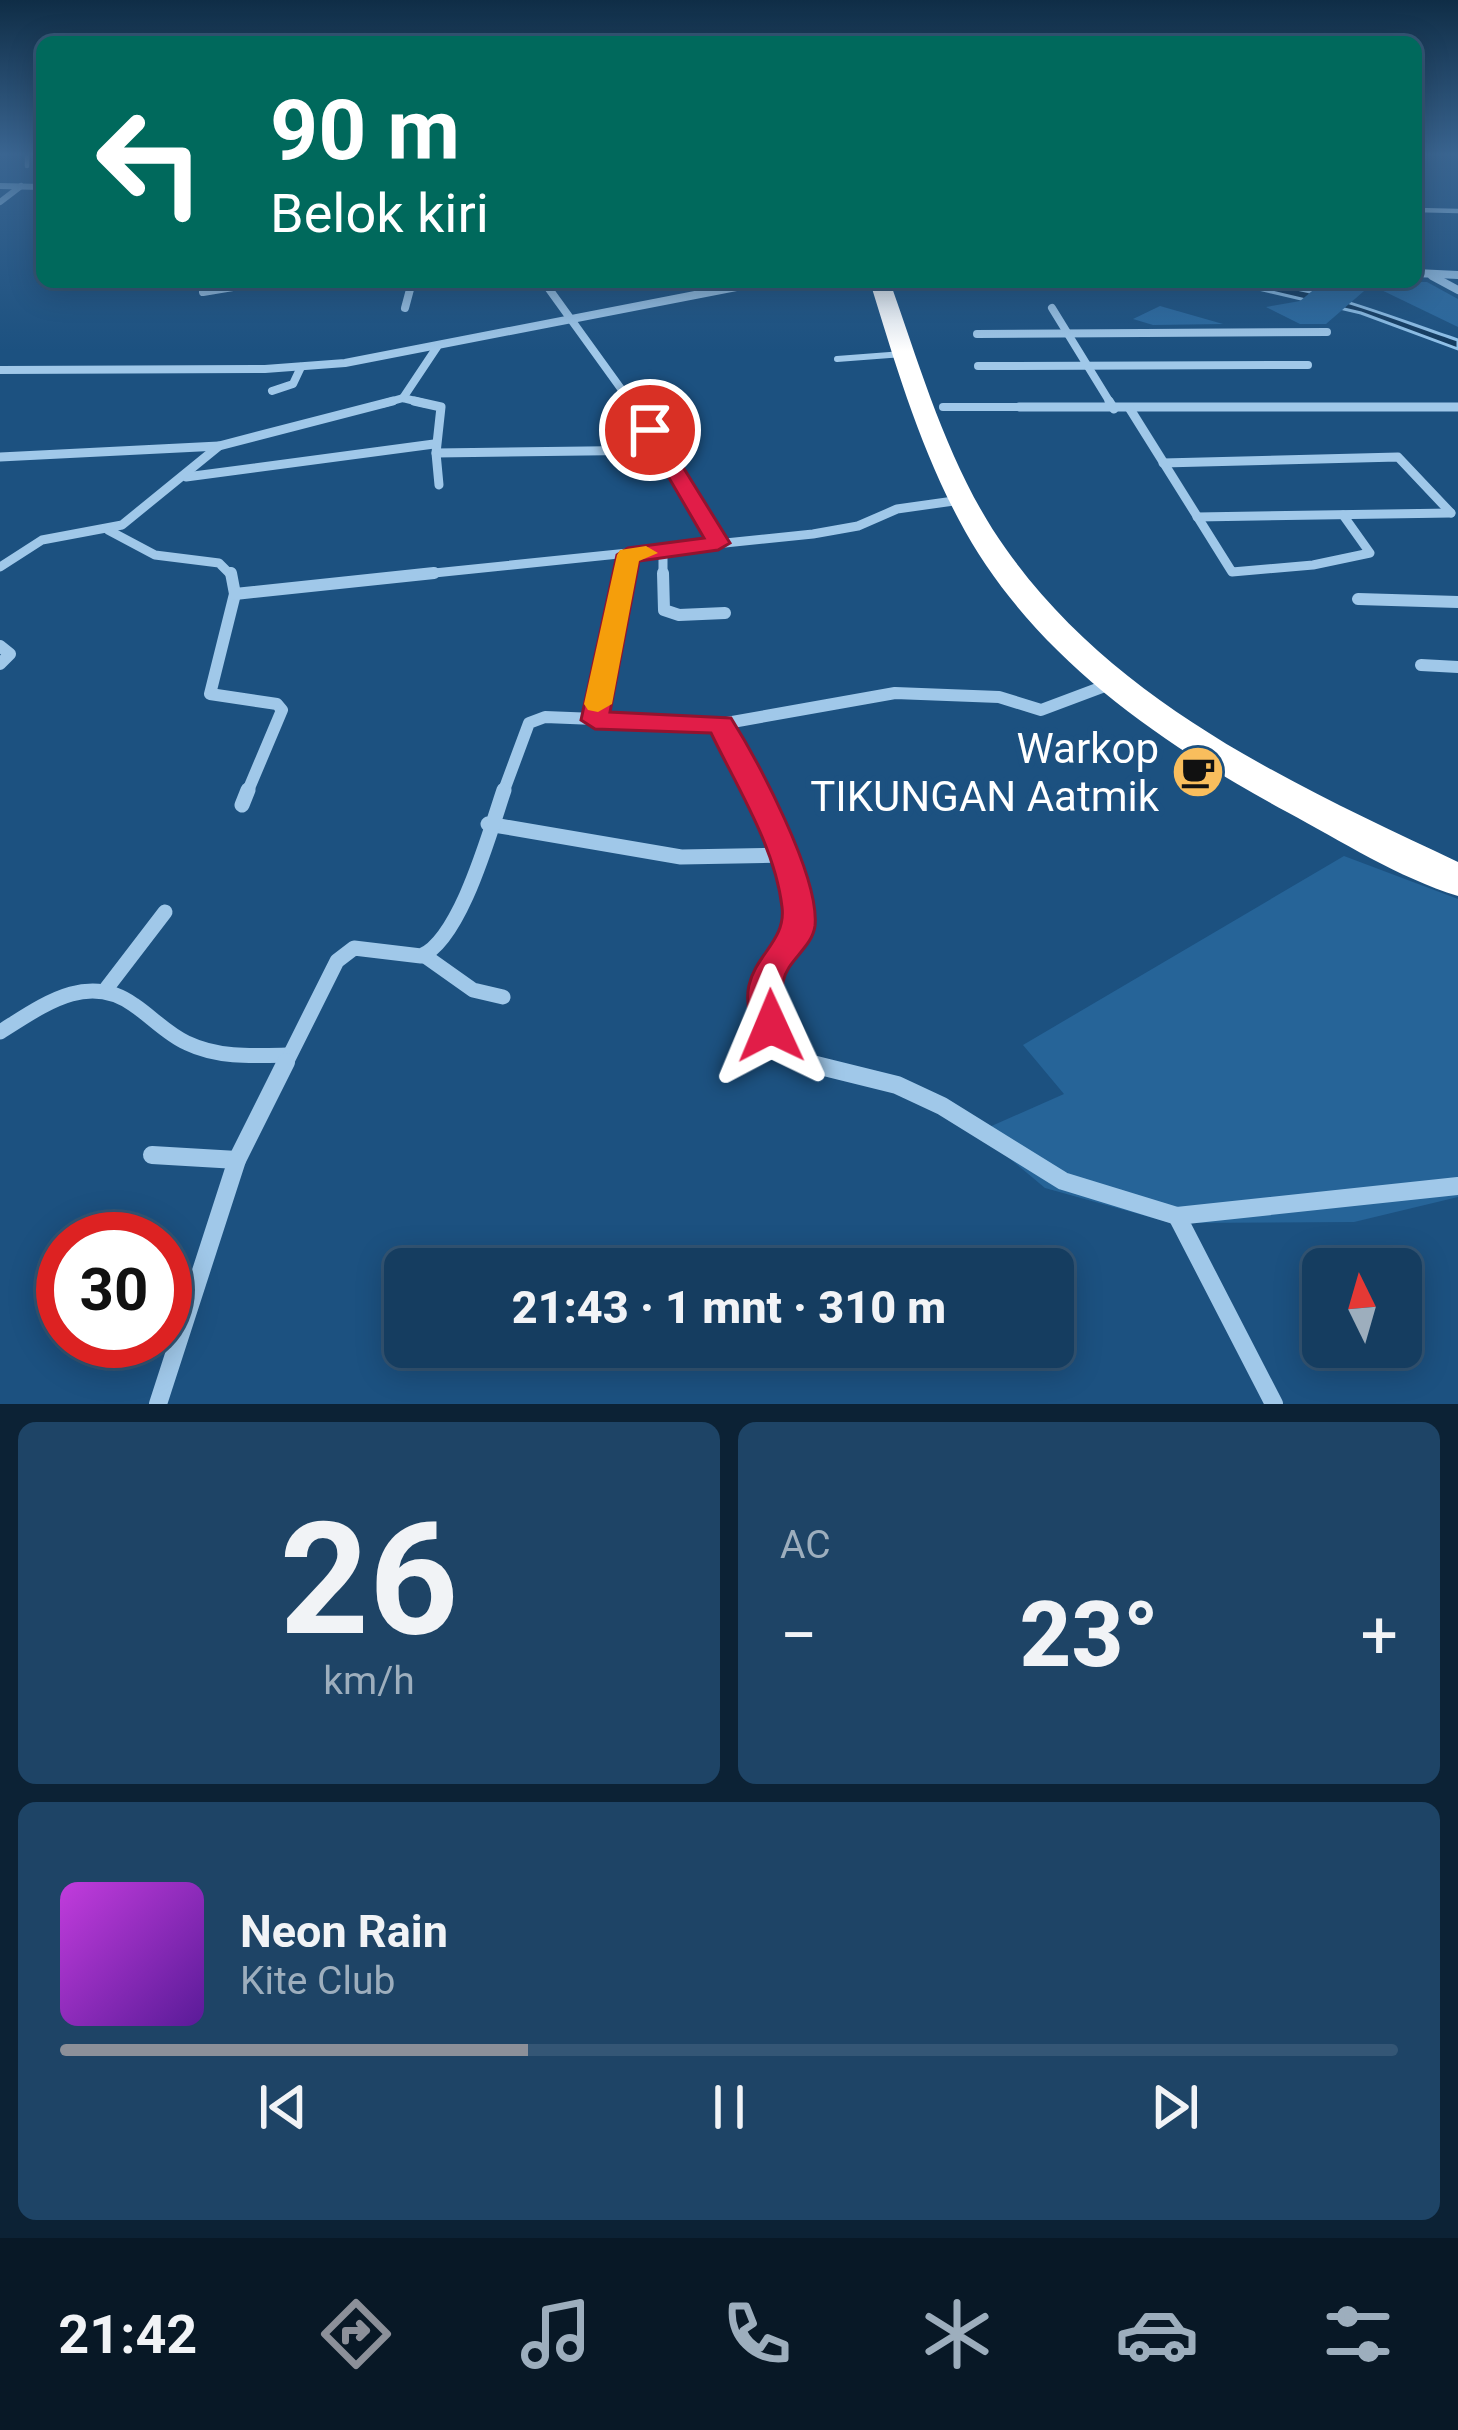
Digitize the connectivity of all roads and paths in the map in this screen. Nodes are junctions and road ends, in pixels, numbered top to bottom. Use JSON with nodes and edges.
{"nodes":[{"id":1,"x":1422,"y":273,"type":"edge"},
{"id":2,"x":1422,"y":273,"type":"edge"},
{"id":3,"x":1458,"y":275,"type":"edge"},
{"id":4,"x":227,"y":288,"type":"edge"},
{"id":5,"x":410,"y":288,"type":"edge"},
{"id":6,"x":549,"y":288,"type":"edge"},
{"id":7,"x":733,"y":288,"type":"edge"},
{"id":8,"x":882,"y":288,"type":"edge"},
{"id":9,"x":897,"y":288,"type":"edge"},
{"id":10,"x":1458,"y":290,"type":"edge"},
{"id":11,"x":203,"y":292,"type":"dead end"},
{"id":12,"x":405,"y":308,"type":"dead end"},
{"id":13,"x":1052,"y":308,"type":"dead end"},
{"id":14,"x":574,"y":321,"type":"junction"},
{"id":15,"x":1328,"y":332,"type":"dead end"},
{"id":16,"x":1068,"y":333,"type":"junction"},
{"id":17,"x":976,"y":334,"type":"dead end"},
{"id":18,"x":437,"y":346,"type":"junction"},
{"id":19,"x":904,"y":354,"type":"junction"},
{"id":20,"x":837,"y":358,"type":"dead end"},
{"id":21,"x":1308,"y":364,"type":"dead end"},
{"id":22,"x":1087,"y":365,"type":"junction"},
{"id":23,"x":978,"y":366,"type":"dead end"},
{"id":24,"x":301,"y":367,"type":"junction"},
{"id":25,"x":0,"y":370,"type":"edge"},
{"id":26,"x":272,"y":391,"type":"dead end"},
{"id":27,"x":404,"y":398,"type":"junction"},
{"id":28,"x":943,"y":407,"type":"junction"},
{"id":29,"x":1019,"y":407,"type":"joint"},
{"id":30,"x":1458,"y":407,"type":"edge"},
{"id":31,"x":1114,"y":409,"type":"junction"},
{"id":32,"x":1130,"y":409,"type":"junction"},
{"id":33,"x":219,"y":446,"type":"junction"},
{"id":34,"x":435,"y":449,"type":"junction"},
{"id":35,"x":664,"y":450,"type":"junction"},
{"id":36,"x":0,"y":457,"type":"edge"},
{"id":37,"x":1163,"y":463,"type":"junction"},
{"id":38,"x":184,"y":477,"type":"junction"},
{"id":39,"x":439,"y":485,"type":"dead end"},
{"id":40,"x":1343,"y":515,"type":"junction"},
{"id":41,"x":980,"y":517,"type":"junction"},
{"id":42,"x":1197,"y":517,"type":"junction"},
{"id":43,"x":108,"y":530,"type":"junction"},
{"id":44,"x":718,"y":543,"type":"junction"},
{"id":45,"x":662,"y":551,"type":"junction"},
{"id":46,"x":628,"y":555,"type":"junction"},
{"id":47,"x":0,"y":567,"type":"edge"},
{"id":48,"x":235,"y":594,"type":"junction"},
{"id":49,"x":1358,"y":599,"type":"dead end"},
{"id":50,"x":1458,"y":602,"type":"edge"},
{"id":51,"x":725,"y":613,"type":"dead end"},
{"id":52,"x":0,"y":646,"type":"edge"},
{"id":53,"x":0,"y":664,"type":"edge"},
{"id":54,"x":1421,"y":665,"type":"dead end"},
{"id":55,"x":1458,"y":667,"type":"edge"},
{"id":56,"x":1114,"y":682,"type":"junction"},
{"id":57,"x":595,"y":720,"type":"junction"},
{"id":58,"x":721,"y":724,"type":"junction"},
{"id":59,"x":242,"y":806,"type":"dead end"},
{"id":60,"x":488,"y":824,"type":"junction"},
{"id":61,"x":784,"y":855,"type":"junction"},
{"id":62,"x":1458,"y":861,"type":"edge"},
{"id":63,"x":1458,"y":880,"type":"edge"},
{"id":64,"x":165,"y":912,"type":"dead end"},
{"id":65,"x":425,"y":956,"type":"junction"},
{"id":66,"x":106,"y":989,"type":"junction"},
{"id":67,"x":503,"y":997,"type":"dead end"},
{"id":68,"x":0,"y":1032,"type":"edge"},
{"id":69,"x":286,"y":1055,"type":"junction"},
{"id":70,"x":152,"y":1155,"type":"dead end"},
{"id":71,"x":237,"y":1160,"type":"junction"},
{"id":72,"x":1458,"y":1186,"type":"edge"},
{"id":73,"x":1178,"y":1216,"type":"junction"},
{"id":74,"x":158,"y":1404,"type":"edge"},
{"id":75,"x":1274,"y":1404,"type":"edge"}],
"edges":[{"from":1,"to":3,"type":"street"},
{"from":2,"to":10,"type":"street"},
{"from":4,"to":11,"type":"street"},
{"from":5,"to":12,"type":"street"},
{"from":6,"to":14,"type":"street"},
{"from":7,"to":14,"type":"street"},
{"from":8,"to":19,"type":"highway"},
{"from":9,"to":28,"type":"highway"},
{"from":13,"to":16,"type":"street"},
{"from":14,"to":18,"type":"street"},
{"from":14,"to":35,"type":"street"},
{"from":15,"to":16,"type":"street"},
{"from":16,"to":17,"type":"street"},
{"from":16,"to":22,"type":"street"},
{"from":18,"to":24,"type":"street"},
{"from":18,"to":27,"type":"street"},
{"from":19,"to":20,"type":"lane"},
{"from":19,"to":41,"type":"highway"},
{"from":21,"to":22,"type":"street"},
{"from":22,"to":23,"type":"street"},
{"from":22,"to":31,"type":"street"},
{"from":24,"to":25,"type":"street"},
{"from":24,"to":26,"type":"street"},
{"from":27,"to":33,"type":"street"},
{"from":27,"to":34,"type":"street"},
{"from":28,"to":29,"type":"lane"},
{"from":28,"to":41,"type":"highway"},
{"from":29,"to":31,"type":"street"},
{"from":30,"to":32,"type":"street"},
{"from":31,"to":32,"type":"street"},
{"from":32,"to":37,"type":"street"},
{"from":33,"to":36,"type":"street"},
{"from":33,"to":38,"type":"street"},
{"from":34,"to":35,"type":"street"},
{"from":34,"to":38,"type":"street"},
{"from":34,"to":39,"type":"street"},
{"from":35,"to":44,"type":"street"},
{"from":37,"to":40,"type":"street"},
{"from":37,"to":42,"type":"street"},
{"from":38,"to":43,"type":"street"},
{"from":40,"to":42,"type":"street"},
{"from":40,"to":42,"type":"street"},
{"from":41,"to":44,"type":"street"},
{"from":41,"to":56,"type":"highway"},
{"from":41,"to":62,"type":"highway"},
{"from":43,"to":47,"type":"street"},
{"from":43,"to":48,"type":"street"},
{"from":44,"to":45,"type":"street"},
{"from":45,"to":46,"type":"street"},
{"from":45,"to":51,"type":"street"},
{"from":46,"to":48,"type":"street"},
{"from":46,"to":57,"type":"street"},
{"from":48,"to":59,"type":"street"},
{"from":49,"to":50,"type":"street"},
{"from":52,"to":53,"type":"street"},
{"from":54,"to":55,"type":"street"},
{"from":56,"to":58,"type":"street"},
{"from":56,"to":63,"type":"highway"},
{"from":57,"to":58,"type":"street"},
{"from":57,"to":60,"type":"street"},
{"from":58,"to":61,"type":"street"},
{"from":60,"to":61,"type":"street"},
{"from":60,"to":65,"type":"street"},
{"from":61,"to":73,"type":"street"},
{"from":64,"to":66,"type":"street"},
{"from":65,"to":67,"type":"street"},
{"from":65,"to":69,"type":"street"},
{"from":66,"to":68,"type":"street"},
{"from":66,"to":69,"type":"street"},
{"from":69,"to":71,"type":"street"},
{"from":70,"to":71,"type":"street"},
{"from":71,"to":74,"type":"street"},
{"from":72,"to":73,"type":"street"},
{"from":73,"to":75,"type":"street"}]}
